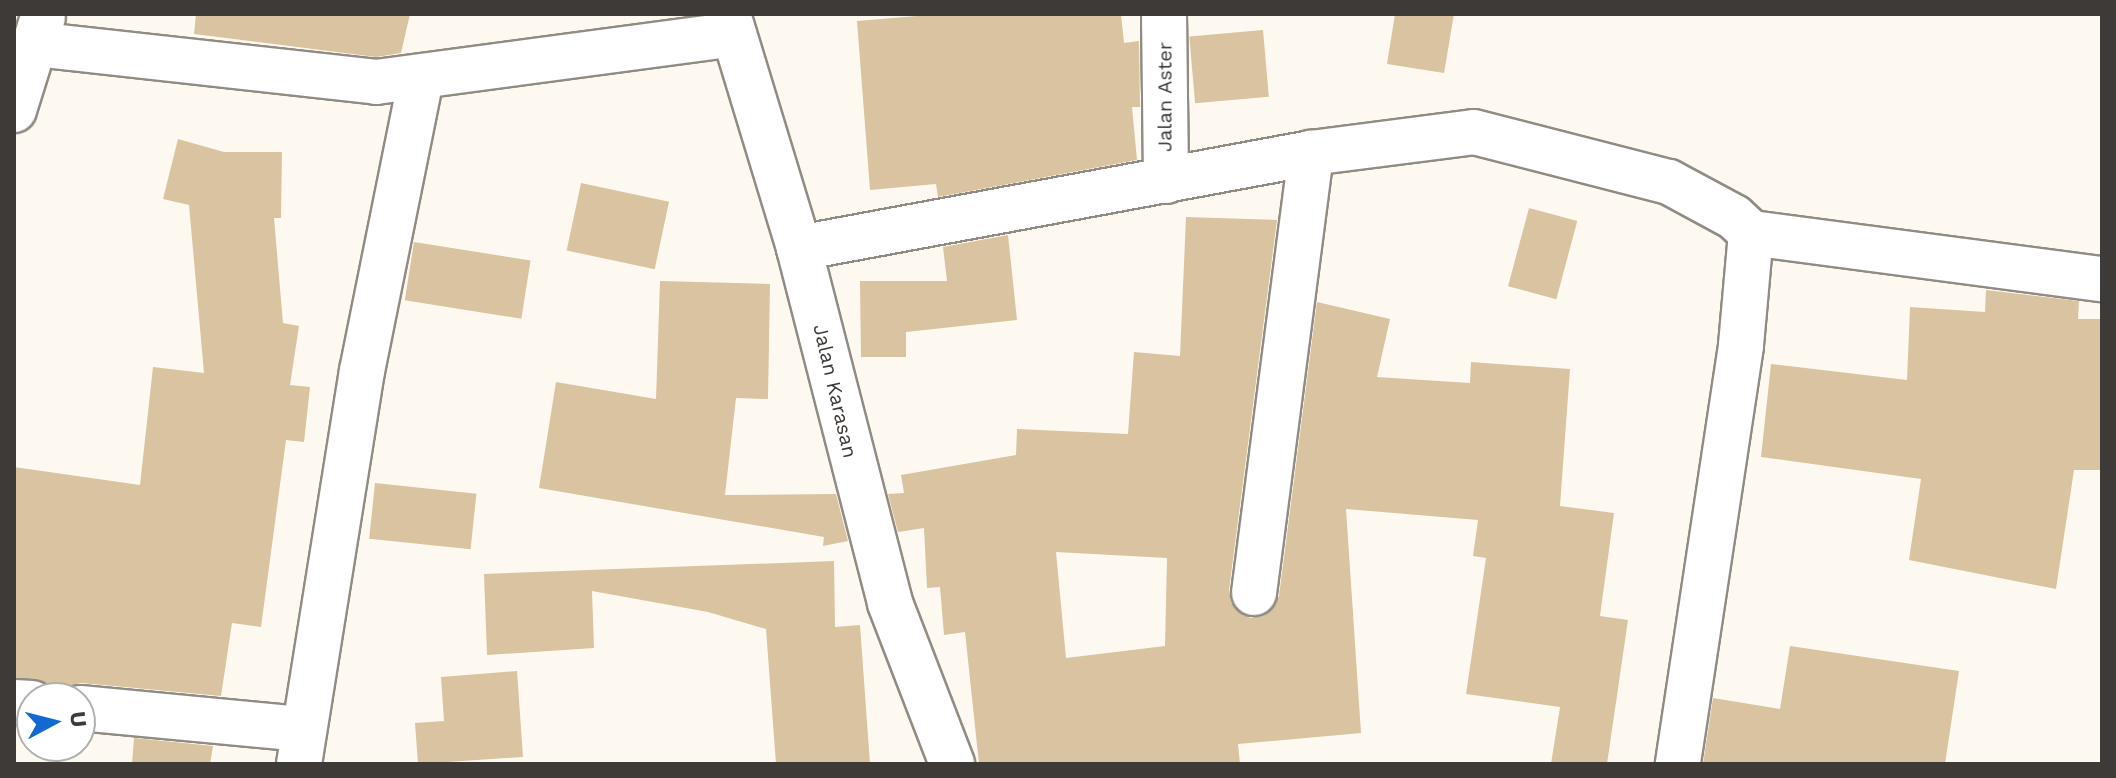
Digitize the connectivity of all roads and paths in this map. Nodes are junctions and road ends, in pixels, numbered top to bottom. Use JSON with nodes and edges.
{"nodes":[{"id":1,"x":1164,"y":14,"type":"edge"},
{"id":2,"x":731,"y":24,"type":"edge"},
{"id":3,"x":39,"y":29,"type":"edge"},
{"id":4,"x":421,"y":79,"type":"junction"},
{"id":5,"x":14,"y":107,"type":"edge"},
{"id":6,"x":1311,"y":153,"type":"junction"},
{"id":7,"x":1166,"y":181,"type":"junction"},
{"id":8,"x":1751,"y":233,"type":"junction"},
{"id":9,"x":799,"y":248,"type":"junction"},
{"id":10,"x":2102,"y":279,"type":"edge"},
{"id":11,"x":1254,"y":593,"type":"dead end"},
{"id":12,"x":96,"y":711,"type":"edge"},
{"id":13,"x":301,"y":747,"type":"edge"},
{"id":14,"x":952,"y":764,"type":"edge"},
{"id":15,"x":1678,"y":764,"type":"edge"}],
"edges":[{"from":1,"to":7,"type":"street","name":"Jalan Aster"},
{"from":2,"to":4,"type":"street"},
{"from":2,"to":9,"type":"street","name":"Jalan Karasan"},
{"from":3,"to":4,"type":"street"},
{"from":3,"to":5,"type":"street"},
{"from":4,"to":13,"type":"street"},
{"from":6,"to":7,"type":"street"},
{"from":6,"to":8,"type":"street"},
{"from":6,"to":11,"type":"street"},
{"from":7,"to":9,"type":"street"},
{"from":8,"to":10,"type":"street"},
{"from":8,"to":15,"type":"street"},
{"from":9,"to":14,"type":"street","name":"Jalan Karasan"},
{"from":12,"to":13,"type":"street"}]}
